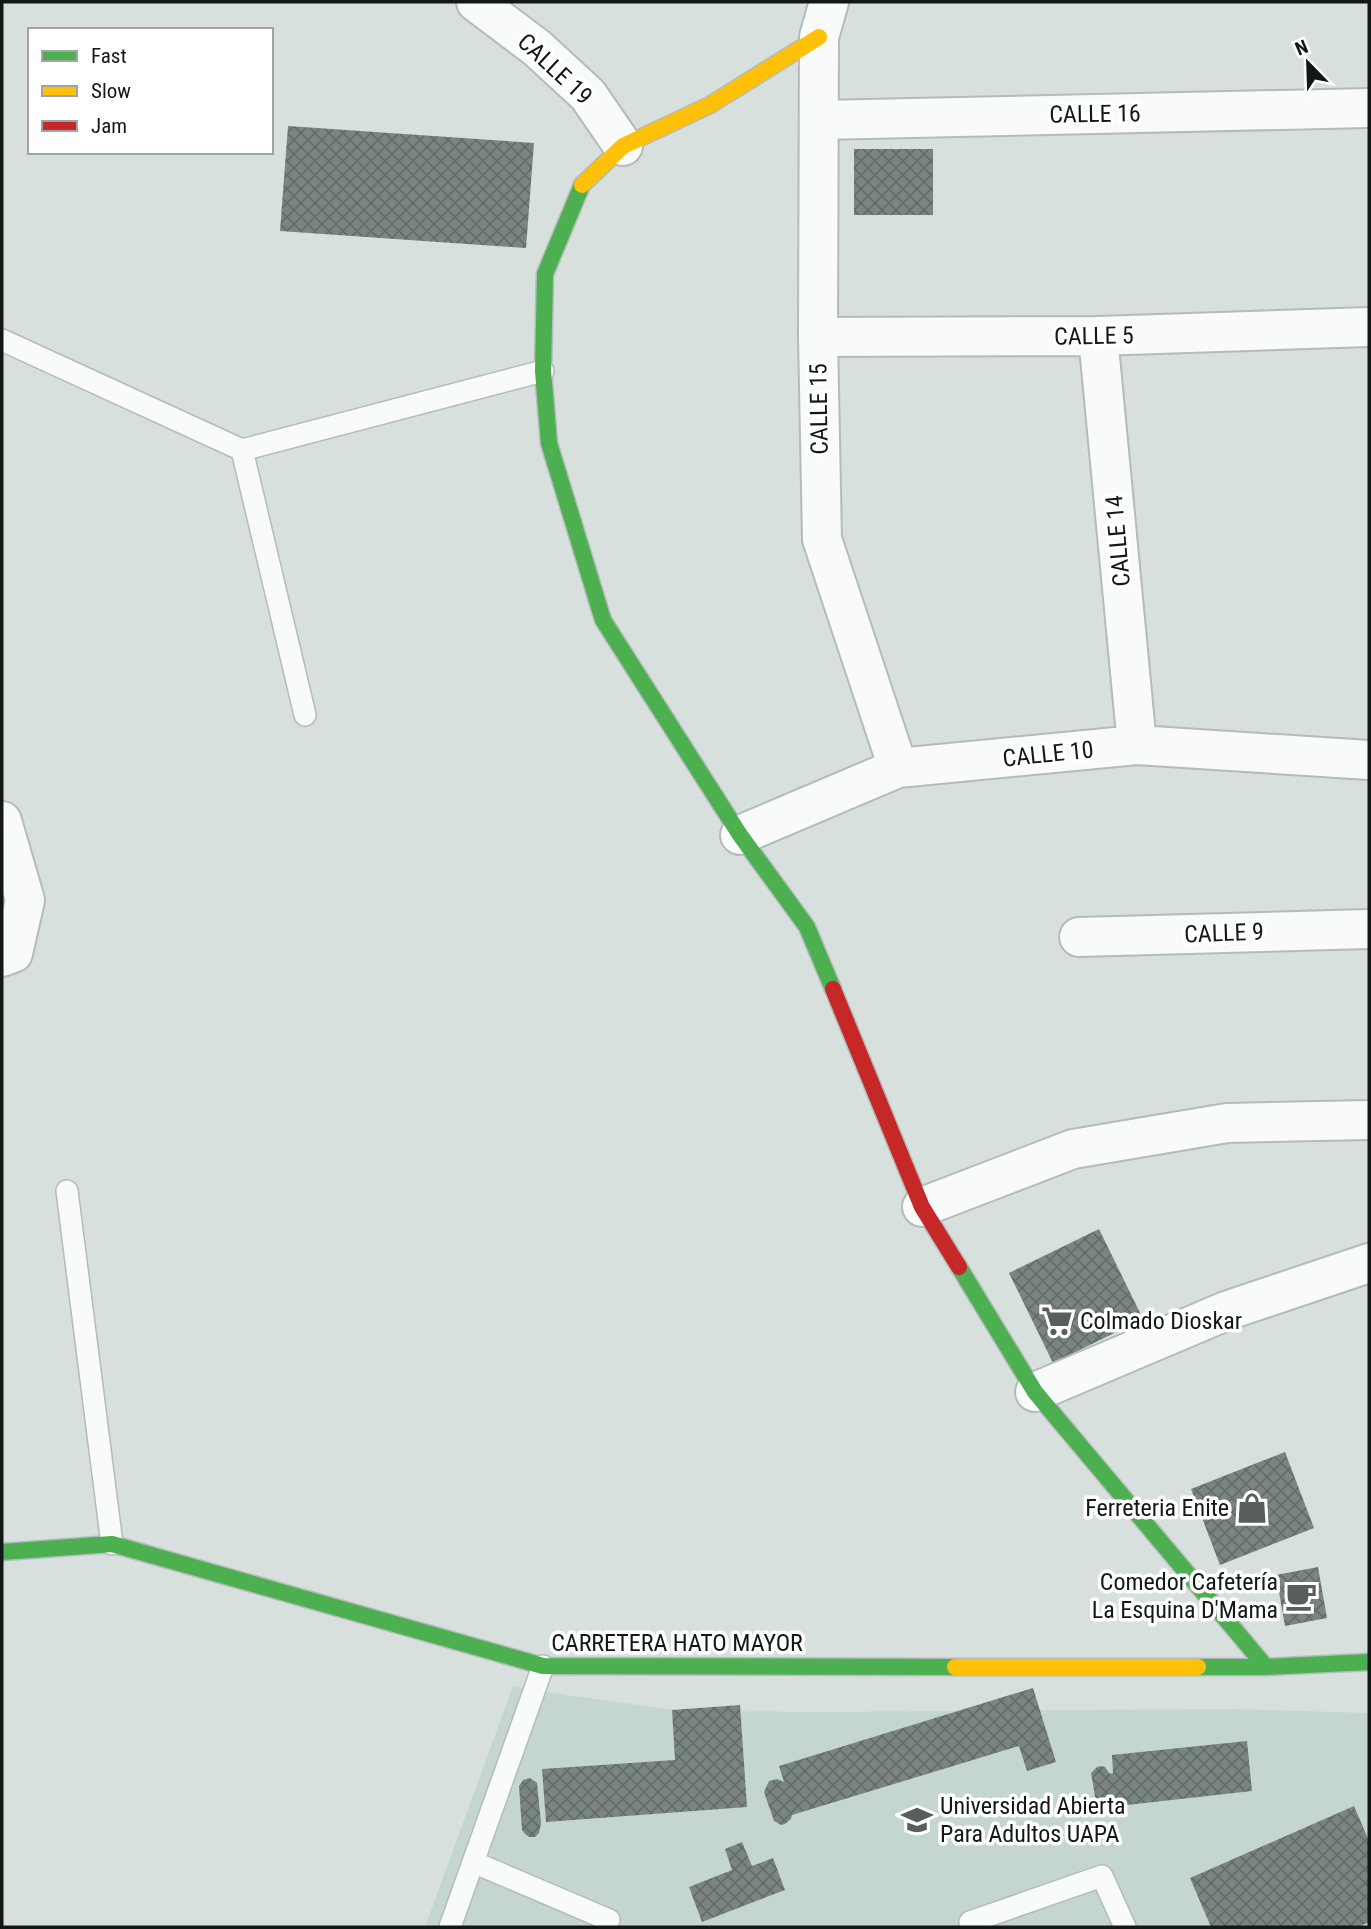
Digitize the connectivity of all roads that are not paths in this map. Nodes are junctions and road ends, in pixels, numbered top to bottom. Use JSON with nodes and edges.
{"nodes":[{"id":1,"x":477,"y":2,"type":"edge"},
{"id":2,"x":824,"y":19,"type":"edge"},
{"id":3,"x":1369,"y":108,"type":"edge"},
{"id":4,"x":820,"y":120,"type":"junction"},
{"id":5,"x":623,"y":146,"type":"junction"},
{"id":6,"x":1369,"y":327,"type":"edge"},
{"id":7,"x":818,"y":337,"type":"junction"},
{"id":8,"x":1098,"y":337,"type":"junction"},
{"id":9,"x":2,"y":340,"type":"edge"},
{"id":10,"x":543,"y":371,"type":"junction"},
{"id":11,"x":242,"y":450,"type":"junction"},
{"id":12,"x":305,"y":715,"type":"dead end"},
{"id":13,"x":1137,"y":745,"type":"junction"},
{"id":14,"x":1369,"y":760,"type":"edge"},
{"id":15,"x":898,"y":768,"type":"junction"},
{"id":16,"x":2,"y":821,"type":"edge"},
{"id":17,"x":740,"y":835,"type":"junction"},
{"id":18,"x":1369,"y":929,"type":"edge"},
{"id":19,"x":1079,"y":937,"type":"dead end"},
{"id":20,"x":2,"y":957,"type":"edge"},
{"id":21,"x":1369,"y":1120,"type":"edge"},
{"id":22,"x":67,"y":1191,"type":"dead end"},
{"id":23,"x":922,"y":1207,"type":"junction"},
{"id":24,"x":1369,"y":1264,"type":"edge"},
{"id":25,"x":1035,"y":1392,"type":"junction"},
{"id":26,"x":112,"y":1544,"type":"junction"},
{"id":27,"x":2,"y":1552,"type":"edge"},
{"id":28,"x":1368,"y":1658,"type":"edge"},
{"id":29,"x":543,"y":1666,"type":"junction"},
{"id":30,"x":1266,"y":1667,"type":"junction"},
{"id":31,"x":473,"y":1862,"type":"junction"},
{"id":32,"x":609,"y":1920,"type":"dead end"},
{"id":33,"x":967,"y":1926,"type":"edge"},
{"id":34,"x":450,"y":1927,"type":"edge"},
{"id":35,"x":1125,"y":1927,"type":"edge"}],
"edges":[{"from":1,"to":5,"type":"street","name":"CALLE 19"},
{"from":2,"to":4,"type":"street","name":"CALLE 15"},
{"from":2,"to":5,"type":"street"},
{"from":3,"to":4,"type":"street","name":"CALLE 16"},
{"from":4,"to":7,"type":"street","name":"CALLE 15"},
{"from":5,"to":10,"type":"street"},
{"from":6,"to":8,"type":"street","name":"CALLE 5"},
{"from":7,"to":8,"type":"street","name":"CALLE 5"},
{"from":7,"to":15,"type":"street","name":"CALLE 15"},
{"from":8,"to":13,"type":"street","name":"CALLE 14"},
{"from":9,"to":11,"type":"lane"},
{"from":10,"to":11,"type":"lane"},
{"from":10,"to":17,"type":"street"},
{"from":11,"to":12,"type":"lane"},
{"from":13,"to":14,"type":"street","name":"CALLE 10"},
{"from":13,"to":15,"type":"street","name":"CALLE 10"},
{"from":15,"to":17,"type":"street","name":"CALLE 10"},
{"from":16,"to":20,"type":"street"},
{"from":17,"to":23,"type":"street"},
{"from":18,"to":19,"type":"street","name":"CALLE 9"},
{"from":21,"to":23,"type":"street"},
{"from":22,"to":26,"type":"lane"},
{"from":23,"to":25,"type":"street"},
{"from":24,"to":25,"type":"street"},
{"from":25,"to":30,"type":"street"},
{"from":26,"to":27,"type":"street","name":"CARRETERA HATO MAYOR"},
{"from":26,"to":29,"type":"street","name":"CARRETERA HATO MAYOR"},
{"from":28,"to":30,"type":"street","name":"CARRETERA HATO MAYOR"},
{"from":29,"to":30,"type":"street","name":"CARRETERA HATO MAYOR"},
{"from":29,"to":31,"type":"lane"},
{"from":31,"to":32,"type":"lane"},
{"from":31,"to":34,"type":"lane"},
{"from":33,"to":35,"type":"lane"}]}
